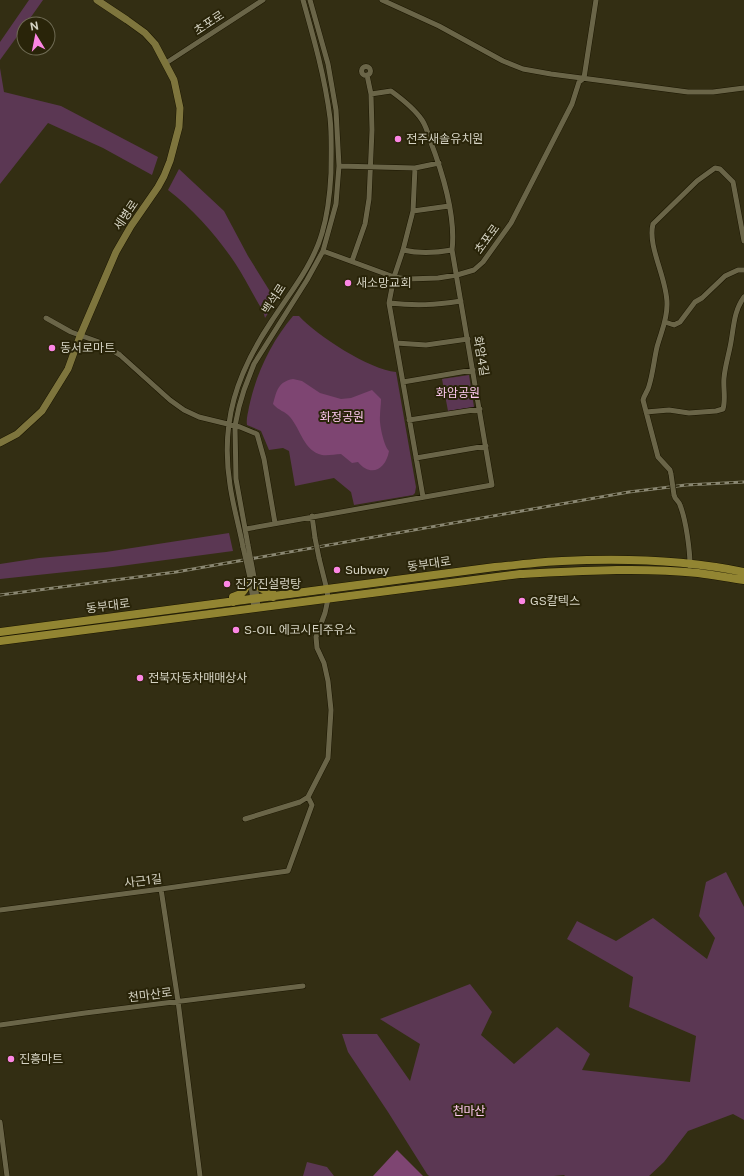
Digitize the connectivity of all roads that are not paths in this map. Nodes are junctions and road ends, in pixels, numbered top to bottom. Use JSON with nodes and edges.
{"nodes":[{"id":1,"x":97,"y":0,"type":"edge"},
{"id":2,"x":263,"y":0,"type":"edge"},
{"id":3,"x":303,"y":0,"type":"edge"},
{"id":4,"x":310,"y":0,"type":"edge"},
{"id":5,"x":382,"y":0,"type":"edge"},
{"id":6,"x":596,"y":0,"type":"edge"},
{"id":7,"x":166,"y":63,"type":"junction"},
{"id":8,"x":367,"y":75,"type":"dead end"},
{"id":9,"x":584,"y":78,"type":"junction"},
{"id":10,"x":744,"y":88,"type":"edge"},
{"id":11,"x":371,"y":94,"type":"junction"},
{"id":12,"x":439,"y":163,"type":"junction"},
{"id":13,"x":339,"y":166,"type":"junction"},
{"id":14,"x":371,"y":167,"type":"junction"},
{"id":15,"x":415,"y":168,"type":"junction"},
{"id":16,"x":449,"y":206,"type":"junction"},
{"id":17,"x":413,"y":211,"type":"junction"},
{"id":18,"x":744,"y":241,"type":"edge"},
{"id":19,"x":323,"y":250,"type":"junction"},
{"id":20,"x":403,"y":250,"type":"junction"},
{"id":21,"x":452,"y":250,"type":"junction"},
{"id":22,"x":352,"y":261,"type":"junction"},
{"id":23,"x":744,"y":270,"type":"edge"},
{"id":24,"x":457,"y":275,"type":"junction"},
{"id":25,"x":394,"y":277,"type":"junction"},
{"id":26,"x":744,"y":297,"type":"edge"},
{"id":27,"x":461,"y":301,"type":"junction"},
{"id":28,"x":389,"y":303,"type":"junction"},
{"id":29,"x":46,"y":318,"type":"dead end"},
{"id":30,"x":665,"y":322,"type":"junction"},
{"id":31,"x":80,"y":336,"type":"junction"},
{"id":32,"x":468,"y":339,"type":"junction"},
{"id":33,"x":396,"y":343,"type":"junction"},
{"id":34,"x":473,"y":370,"type":"junction"},
{"id":35,"x":403,"y":382,"type":"junction"},
{"id":36,"x":480,"y":408,"type":"junction"},
{"id":37,"x":646,"y":412,"type":"junction"},
{"id":38,"x":409,"y":420,"type":"junction"},
{"id":39,"x":228,"y":424,"type":"junction"},
{"id":40,"x":235,"y":426,"type":"junction"},
{"id":41,"x":0,"y":444,"type":"edge"},
{"id":42,"x":486,"y":446,"type":"junction"},
{"id":43,"x":416,"y":458,"type":"junction"},
{"id":44,"x":423,"y":497,"type":"junction"},
{"id":45,"x":312,"y":516,"type":"junction"},
{"id":46,"x":274,"y":523,"type":"junction"},
{"id":47,"x":246,"y":529,"type":"junction"},
{"id":48,"x":246,"y":546,"type":"junction"},
{"id":49,"x":690,"y":568,"type":"junction"},
{"id":50,"x":744,"y":572,"type":"edge"},
{"id":51,"x":252,"y":580,"type":"junction"},
{"id":52,"x":744,"y":580,"type":"edge"},
{"id":53,"x":327,"y":590,"type":"junction"},
{"id":54,"x":273,"y":597,"type":"junction"},
{"id":55,"x":328,"y":599,"type":"junction"},
{"id":56,"x":233,"y":602,"type":"junction"},
{"id":57,"x":255,"y":603,"type":"junction"},
{"id":58,"x":0,"y":632,"type":"edge"},
{"id":59,"x":0,"y":641,"type":"edge"},
{"id":60,"x":308,"y":797,"type":"junction"},
{"id":61,"x":245,"y":818,"type":"dead end"},
{"id":62,"x":161,"y":889,"type":"junction"},
{"id":63,"x":0,"y":910,"type":"edge"},
{"id":64,"x":303,"y":986,"type":"dead end"},
{"id":65,"x":178,"y":1001,"type":"junction"},
{"id":66,"x":0,"y":1025,"type":"edge"},
{"id":67,"x":0,"y":1122,"type":"edge"},
{"id":68,"x":7,"y":1176,"type":"edge"},
{"id":69,"x":200,"y":1176,"type":"edge"}],
"edges":[{"from":1,"to":7,"type":"street","name":"세병로"},
{"from":2,"to":7,"type":"street","name":"초포로"},
{"from":3,"to":39,"type":"street","name":"백석로"},
{"from":4,"to":13,"type":"street","name":"백석로"},
{"from":5,"to":9,"type":"street"},
{"from":6,"to":9,"type":"street","name":"초포로"},
{"from":7,"to":31,"type":"street","name":"세병로"},
{"from":8,"to":11,"type":"street"},
{"from":9,"to":10,"type":"street"},
{"from":9,"to":24,"type":"street","name":"초포로"},
{"from":11,"to":12,"type":"street","name":"화암4길"},
{"from":11,"to":14,"type":"street"},
{"from":12,"to":15,"type":"street"},
{"from":12,"to":16,"type":"street","name":"화암4길"},
{"from":13,"to":14,"type":"street"},
{"from":13,"to":19,"type":"street","name":"백석로"},
{"from":14,"to":15,"type":"street"},
{"from":14,"to":22,"type":"street"},
{"from":15,"to":17,"type":"street"},
{"from":16,"to":17,"type":"street"},
{"from":16,"to":21,"type":"street","name":"화암4길"},
{"from":17,"to":20,"type":"street"},
{"from":18,"to":30,"type":"street"},
{"from":19,"to":22,"type":"street","name":"초포로"},
{"from":19,"to":40,"type":"street","name":"백석로"},
{"from":20,"to":21,"type":"street"},
{"from":20,"to":25,"type":"street"},
{"from":21,"to":24,"type":"street","name":"화암4길"},
{"from":22,"to":25,"type":"street","name":"초포로"},
{"from":23,"to":30,"type":"street"},
{"from":24,"to":25,"type":"street","name":"초포로"},
{"from":24,"to":27,"type":"street","name":"화암4길"},
{"from":25,"to":28,"type":"street"},
{"from":26,"to":37,"type":"street"},
{"from":27,"to":28,"type":"street"},
{"from":27,"to":32,"type":"street","name":"화암4길"},
{"from":28,"to":33,"type":"street"},
{"from":29,"to":31,"type":"street"},
{"from":30,"to":37,"type":"street"},
{"from":31,"to":39,"type":"street"},
{"from":31,"to":41,"type":"street","name":"세병로"},
{"from":32,"to":33,"type":"street"},
{"from":32,"to":34,"type":"street","name":"화암4길"},
{"from":33,"to":35,"type":"street"},
{"from":34,"to":35,"type":"street"},
{"from":34,"to":36,"type":"street","name":"화암4길"},
{"from":35,"to":38,"type":"street"},
{"from":36,"to":38,"type":"street"},
{"from":36,"to":42,"type":"street","name":"화암4길"},
{"from":37,"to":49,"type":"street","bridge":true},
{"from":38,"to":43,"type":"street"},
{"from":39,"to":40,"type":"street"},
{"from":39,"to":48,"type":"street","name":"백석로"},
{"from":40,"to":46,"type":"street"},
{"from":40,"to":47,"type":"street","name":"백석로"},
{"from":42,"to":43,"type":"street"},
{"from":42,"to":44,"type":"street","name":"화암4길"},
{"from":43,"to":44,"type":"street"},
{"from":44,"to":45,"type":"street","name":"화암4길"},
{"from":45,"to":46,"type":"street","name":"화암4길"},
{"from":45,"to":53,"type":"street","bridge":true},
{"from":46,"to":47,"type":"street","name":"화암4길"},
{"from":47,"to":48,"type":"street","name":"백석로"},
{"from":48,"to":51,"type":"street","name":"백석로","bridge":true},
{"from":49,"to":50,"type":"main road","name":"동부대로"},
{"from":49,"to":52,"type":"main road","name":"동부대로"},
{"from":49,"to":53,"type":"main road","name":"동부대로"},
{"from":49,"to":55,"type":"main road","name":"동부대로"},
{"from":51,"to":54,"type":"main road"},
{"from":51,"to":56,"type":"main road"},
{"from":51,"to":57,"type":"street","name":"백석로"},
{"from":53,"to":54,"type":"main road","name":"동부대로"},
{"from":53,"to":55,"type":"street"},
{"from":54,"to":57,"type":"main road","name":"동부대로"},
{"from":55,"to":57,"type":"main road","name":"동부대로"},
{"from":55,"to":60,"type":"street"},
{"from":56,"to":57,"type":"main road","name":"동부대로"},
{"from":56,"to":58,"type":"main road","name":"동부대로"},
{"from":57,"to":59,"type":"main road","name":"동부대로"},
{"from":60,"to":61,"type":"street"},
{"from":60,"to":62,"type":"street","name":"사근1길"},
{"from":62,"to":63,"type":"street","name":"사근1길"},
{"from":62,"to":65,"type":"street"},
{"from":64,"to":65,"type":"street","name":"천마산로"},
{"from":65,"to":66,"type":"street","name":"천마산로"},
{"from":65,"to":69,"type":"street"},
{"from":67,"to":68,"type":"street"}]}
